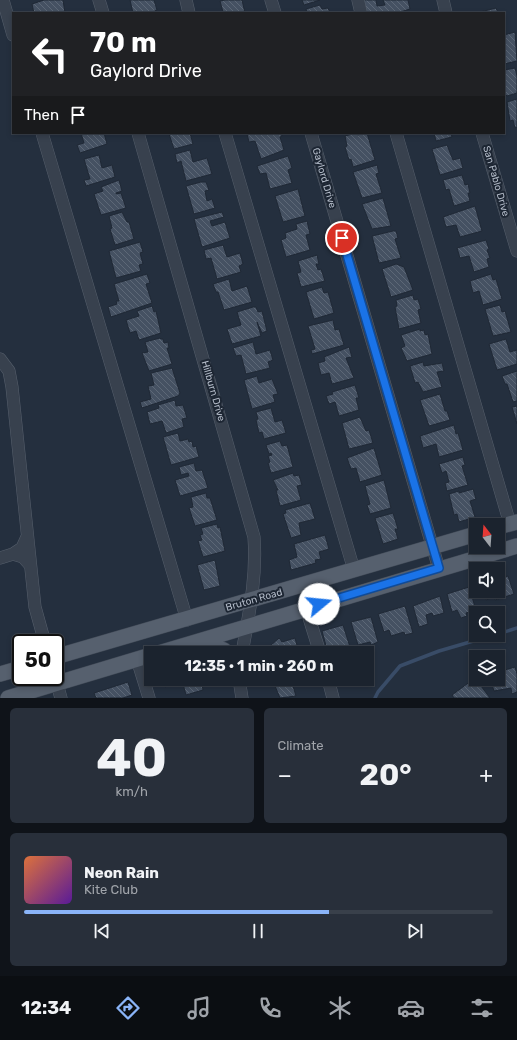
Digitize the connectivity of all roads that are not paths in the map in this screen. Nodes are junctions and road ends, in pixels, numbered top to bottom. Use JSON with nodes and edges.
{"nodes":[{"id":1,"x":3,"y":0,"type":"edge"},
{"id":2,"x":99,"y":0,"type":"edge"},
{"id":3,"x":186,"y":0,"type":"edge"},
{"id":4,"x":271,"y":0,"type":"edge"},
{"id":5,"x":358,"y":0,"type":"edge"},
{"id":6,"x":443,"y":0,"type":"edge"},
{"id":7,"x":103,"y":12,"type":"edge"},
{"id":8,"x":189,"y":12,"type":"edge"},
{"id":9,"x":275,"y":12,"type":"edge"},
{"id":10,"x":361,"y":12,"type":"edge"},
{"id":11,"x":446,"y":12,"type":"edge"},
{"id":12,"x":12,"y":32,"type":"edge"},
{"id":13,"x":42,"y":134,"type":"edge"},
{"id":14,"x":138,"y":134,"type":"edge"},
{"id":15,"x":225,"y":134,"type":"edge"},
{"id":16,"x":311,"y":134,"type":"edge"},
{"id":17,"x":396,"y":134,"type":"edge"},
{"id":18,"x":482,"y":134,"type":"edge"},
{"id":19,"x":517,"y":251,"type":"edge"},
{"id":20,"x":0,"y":359,"type":"edge"},
{"id":21,"x":508,"y":524,"type":"edge"},
{"id":22,"x":469,"y":536,"type":"edge"},
{"id":23,"x":27,"y":537,"type":"junction"},
{"id":24,"x":433,"y":546,"type":"junction"},
{"id":25,"x":517,"y":546,"type":"edge"},
{"id":26,"x":13,"y":554,"type":"junction"},
{"id":27,"x":0,"y":558,"type":"edge"},
{"id":28,"x":30,"y":565,"type":"junction"},
{"id":29,"x":439,"y":568,"type":"junction"},
{"id":30,"x":354,"y":570,"type":"junction"},
{"id":31,"x":252,"y":600,"type":"junction"},
{"id":32,"x":306,"y":608,"type":"junction"},
{"id":33,"x":187,"y":620,"type":"junction"},
{"id":34,"x":248,"y":625,"type":"junction"},
{"id":35,"x":42,"y":634,"type":"edge"},
{"id":36,"x":199,"y":641,"type":"junction"},
{"id":37,"x":182,"y":646,"type":"edge"},
{"id":38,"x":213,"y":646,"type":"edge"},
{"id":39,"x":244,"y":646,"type":"edge"},
{"id":40,"x":318,"y":646,"type":"edge"},
{"id":41,"x":64,"y":654,"type":"edge"},
{"id":42,"x":144,"y":657,"type":"edge"},
{"id":43,"x":12,"y":671,"type":"edge"},
{"id":44,"x":0,"y":674,"type":"edge"},
{"id":45,"x":64,"y":678,"type":"edge"},
{"id":46,"x":40,"y":686,"type":"edge"},
{"id":47,"x":58,"y":686,"type":"edge"},
{"id":48,"x":148,"y":686,"type":"edge"},
{"id":49,"x":240,"y":686,"type":"edge"},
{"id":50,"x":330,"y":686,"type":"edge"},
{"id":51,"x":8,"y":698,"type":"edge"},
{"id":52,"x":61,"y":698,"type":"edge"},
{"id":53,"x":149,"y":698,"type":"edge"},
{"id":54,"x":242,"y":698,"type":"edge"},
{"id":55,"x":333,"y":698,"type":"edge"}],
"edges":[{"from":1,"to":12,"type":"street"},
{"from":2,"to":7,"type":"street"},
{"from":3,"to":8,"type":"street"},
{"from":4,"to":9,"type":"street"},
{"from":5,"to":10,"type":"street"},
{"from":6,"to":11,"type":"street"},
{"from":13,"to":33,"type":"street"},
{"from":14,"to":31,"type":"street","name":"Hillburn Drive"},
{"from":15,"to":30,"type":"street"},
{"from":16,"to":24,"type":"street","name":"Gaylord Drive"},
{"from":17,"to":21,"type":"street"},
{"from":18,"to":19,"type":"street","name":"San Pablo Drive"},
{"from":20,"to":23,"type":"street"},
{"from":22,"to":24,"type":"main road","name":"Bruton Road"},
{"from":23,"to":26,"type":"street"},
{"from":23,"to":28,"type":"street"},
{"from":24,"to":29,"type":"street","name":"Gaylord Drive"},
{"from":24,"to":30,"type":"main road","name":"Bruton Road"},
{"from":25,"to":29,"type":"main road"},
{"from":26,"to":27,"type":"street"},
{"from":26,"to":28,"type":"street"},
{"from":28,"to":35,"type":"street"},
{"from":29,"to":32,"type":"main road"},
{"from":30,"to":31,"type":"main road","name":"Bruton Road"},
{"from":31,"to":33,"type":"main road","name":"Bruton Road"},
{"from":31,"to":34,"type":"street","name":"Hillburn Drive"},
{"from":32,"to":34,"type":"main road"},
{"from":32,"to":40,"type":"street"},
{"from":33,"to":41,"type":"main road","name":"Bruton Road"},
{"from":34,"to":36,"type":"main road"},
{"from":34,"to":39,"type":"street","name":"Hillburn Drive"},
{"from":36,"to":37,"type":"main road"},
{"from":36,"to":38,"type":"main road"},
{"from":42,"to":45,"type":"main road"},
{"from":43,"to":44,"type":"main road"},
{"from":46,"to":51,"type":"main road"},
{"from":47,"to":52,"type":"street"},
{"from":48,"to":53,"type":"street"},
{"from":49,"to":54,"type":"street"},
{"from":50,"to":55,"type":"street"}]}
